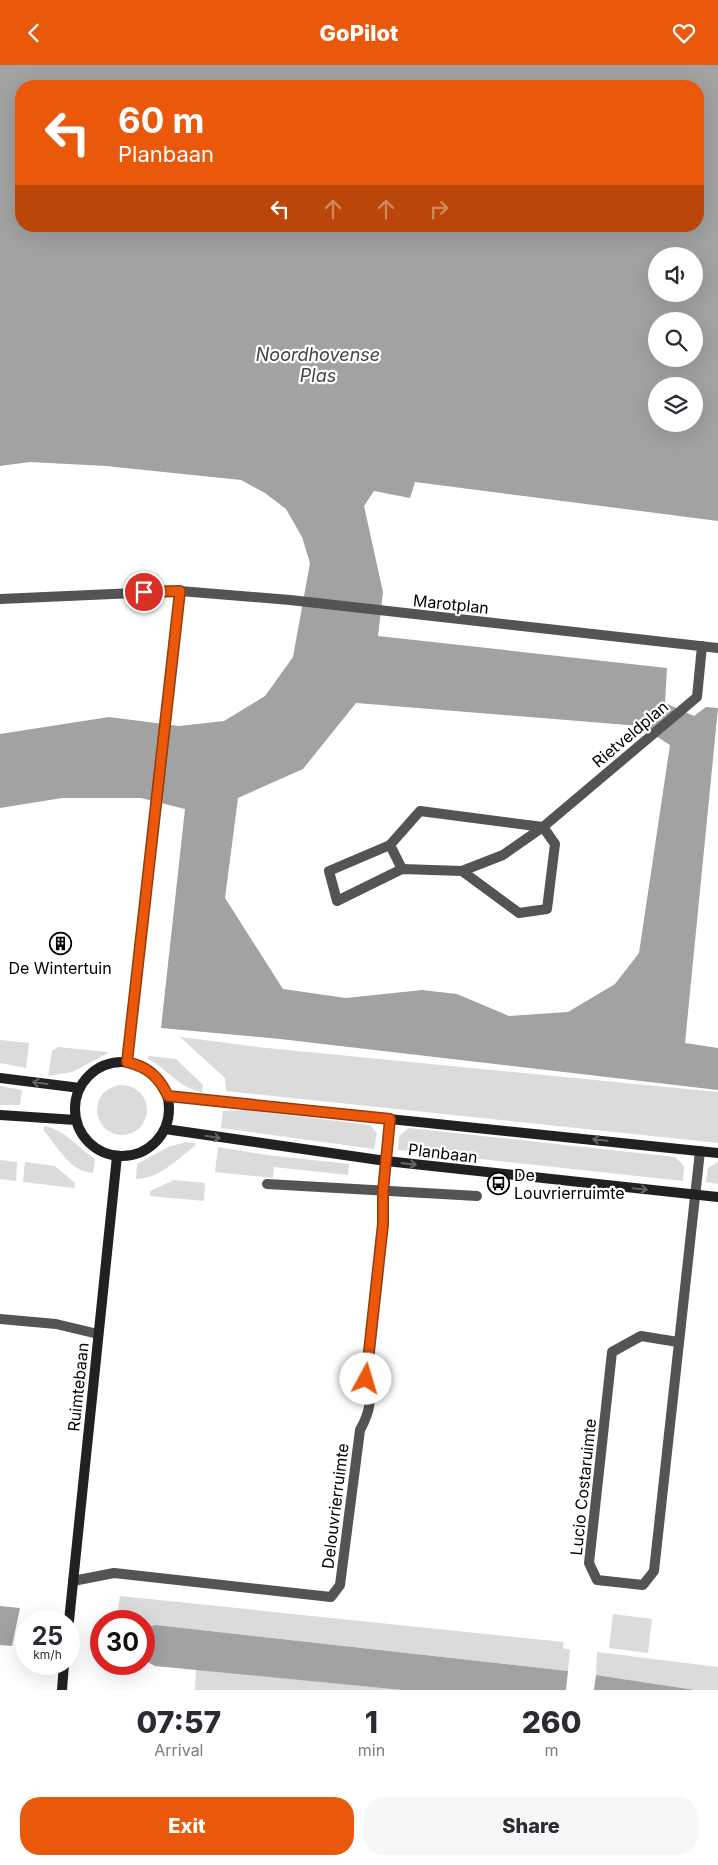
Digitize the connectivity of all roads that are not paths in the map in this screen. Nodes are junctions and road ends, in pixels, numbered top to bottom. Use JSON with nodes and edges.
{"nodes":[{"id":1,"x":180,"y":591,"type":"junction"},
{"id":2,"x":0,"y":599,"type":"edge"},
{"id":3,"x":702,"y":646,"type":"junction"},
{"id":4,"x":718,"y":648,"type":"edge"},
{"id":5,"x":543,"y":827,"type":"junction"},
{"id":6,"x":390,"y":845,"type":"junction"},
{"id":7,"x":402,"y":869,"type":"junction"},
{"id":8,"x":462,"y":871,"type":"junction"},
{"id":9,"x":127,"y":1062,"type":"junction"},
{"id":10,"x":0,"y":1078,"type":"edge"},
{"id":11,"x":80,"y":1088,"type":"junction"},
{"id":12,"x":168,"y":1096,"type":"junction"},
{"id":13,"x":0,"y":1115,"type":"edge"},
{"id":14,"x":390,"y":1119,"type":"junction"},
{"id":15,"x":76,"y":1120,"type":"junction"},
{"id":16,"x":165,"y":1129,"type":"junction"},
{"id":17,"x":700,"y":1151,"type":"junction"},
{"id":18,"x":718,"y":1153,"type":"edge"},
{"id":19,"x":117,"y":1156,"type":"junction"},
{"id":20,"x":386,"y":1161,"type":"junction"},
{"id":21,"x":267,"y":1183,"type":"dead end"},
{"id":22,"x":383,"y":1191,"type":"junction"},
{"id":23,"x":695,"y":1195,"type":"junction"},
{"id":24,"x":477,"y":1196,"type":"dead end"},
{"id":25,"x":718,"y":1197,"type":"edge"},
{"id":26,"x":0,"y":1319,"type":"edge"},
{"id":27,"x":98,"y":1334,"type":"junction"},
{"id":28,"x":678,"y":1342,"type":"junction"},
{"id":29,"x":73,"y":1581,"type":"junction"},
{"id":30,"x":70,"y":1610,"type":"edge"},
{"id":31,"x":63,"y":1675,"type":"edge"},
{"id":32,"x":62,"y":1690,"type":"edge"}],
"edges":[{"from":1,"to":2,"type":"street","name":"Marotplan"},
{"from":1,"to":3,"type":"street","name":"Marotplan"},
{"from":1,"to":9,"type":"street"},
{"from":3,"to":4,"type":"street","name":"Marotplan"},
{"from":3,"to":5,"type":"street","name":"Rietveldplan"},
{"from":5,"to":6,"type":"street","name":"Rietveldplan"},
{"from":5,"to":8,"type":"street","name":"Rietveldplan"},
{"from":5,"to":8,"type":"street"},
{"from":6,"to":7,"type":"street"},
{"from":6,"to":7,"type":"street","name":"Rietveldplan"},
{"from":7,"to":8,"type":"street","name":"Rietveldplan"},
{"from":9,"to":11,"type":"street"},
{"from":9,"to":12,"type":"street"},
{"from":11,"to":10,"type":"street","one_way":true},
{"from":11,"to":15,"type":"street"},
{"from":12,"to":14,"type":"street","name":"Planbaan"},
{"from":12,"to":16,"type":"street"},
{"from":13,"to":15,"type":"street"},
{"from":17,"to":14,"type":"street","name":"Planbaan","one_way":true},
{"from":14,"to":20,"type":"street","name":"Delouvrierruimte"},
{"from":15,"to":19,"type":"street"},
{"from":16,"to":19,"type":"street"},
{"from":16,"to":20,"type":"street","name":"Planbaan","one_way":true},
{"from":17,"to":18,"type":"street","name":"Planbaan"},
{"from":17,"to":23,"type":"street","name":"Lucio Costaruimte"},
{"from":19,"to":27,"type":"street","name":"Ruimtebaan"},
{"from":20,"to":22,"type":"street","name":"Delouvrierruimte"},
{"from":20,"to":23,"type":"street","name":"Planbaan","one_way":true},
{"from":21,"to":22,"type":"street"},
{"from":22,"to":24,"type":"street"},
{"from":22,"to":29,"type":"street","name":"Delouvrierruimte"},
{"from":23,"to":25,"type":"street","name":"Planbaan"},
{"from":23,"to":28,"type":"street","name":"Lucio Costaruimte"},
{"from":26,"to":27,"type":"street"},
{"from":27,"to":29,"type":"street","name":"Ruimtebaan"},
{"from":28,"to":28,"type":"street","name":"Lucio Costaruimte"},
{"from":29,"to":30,"type":"street","name":"Ruimtebaan"},
{"from":31,"to":32,"type":"street"}]}
